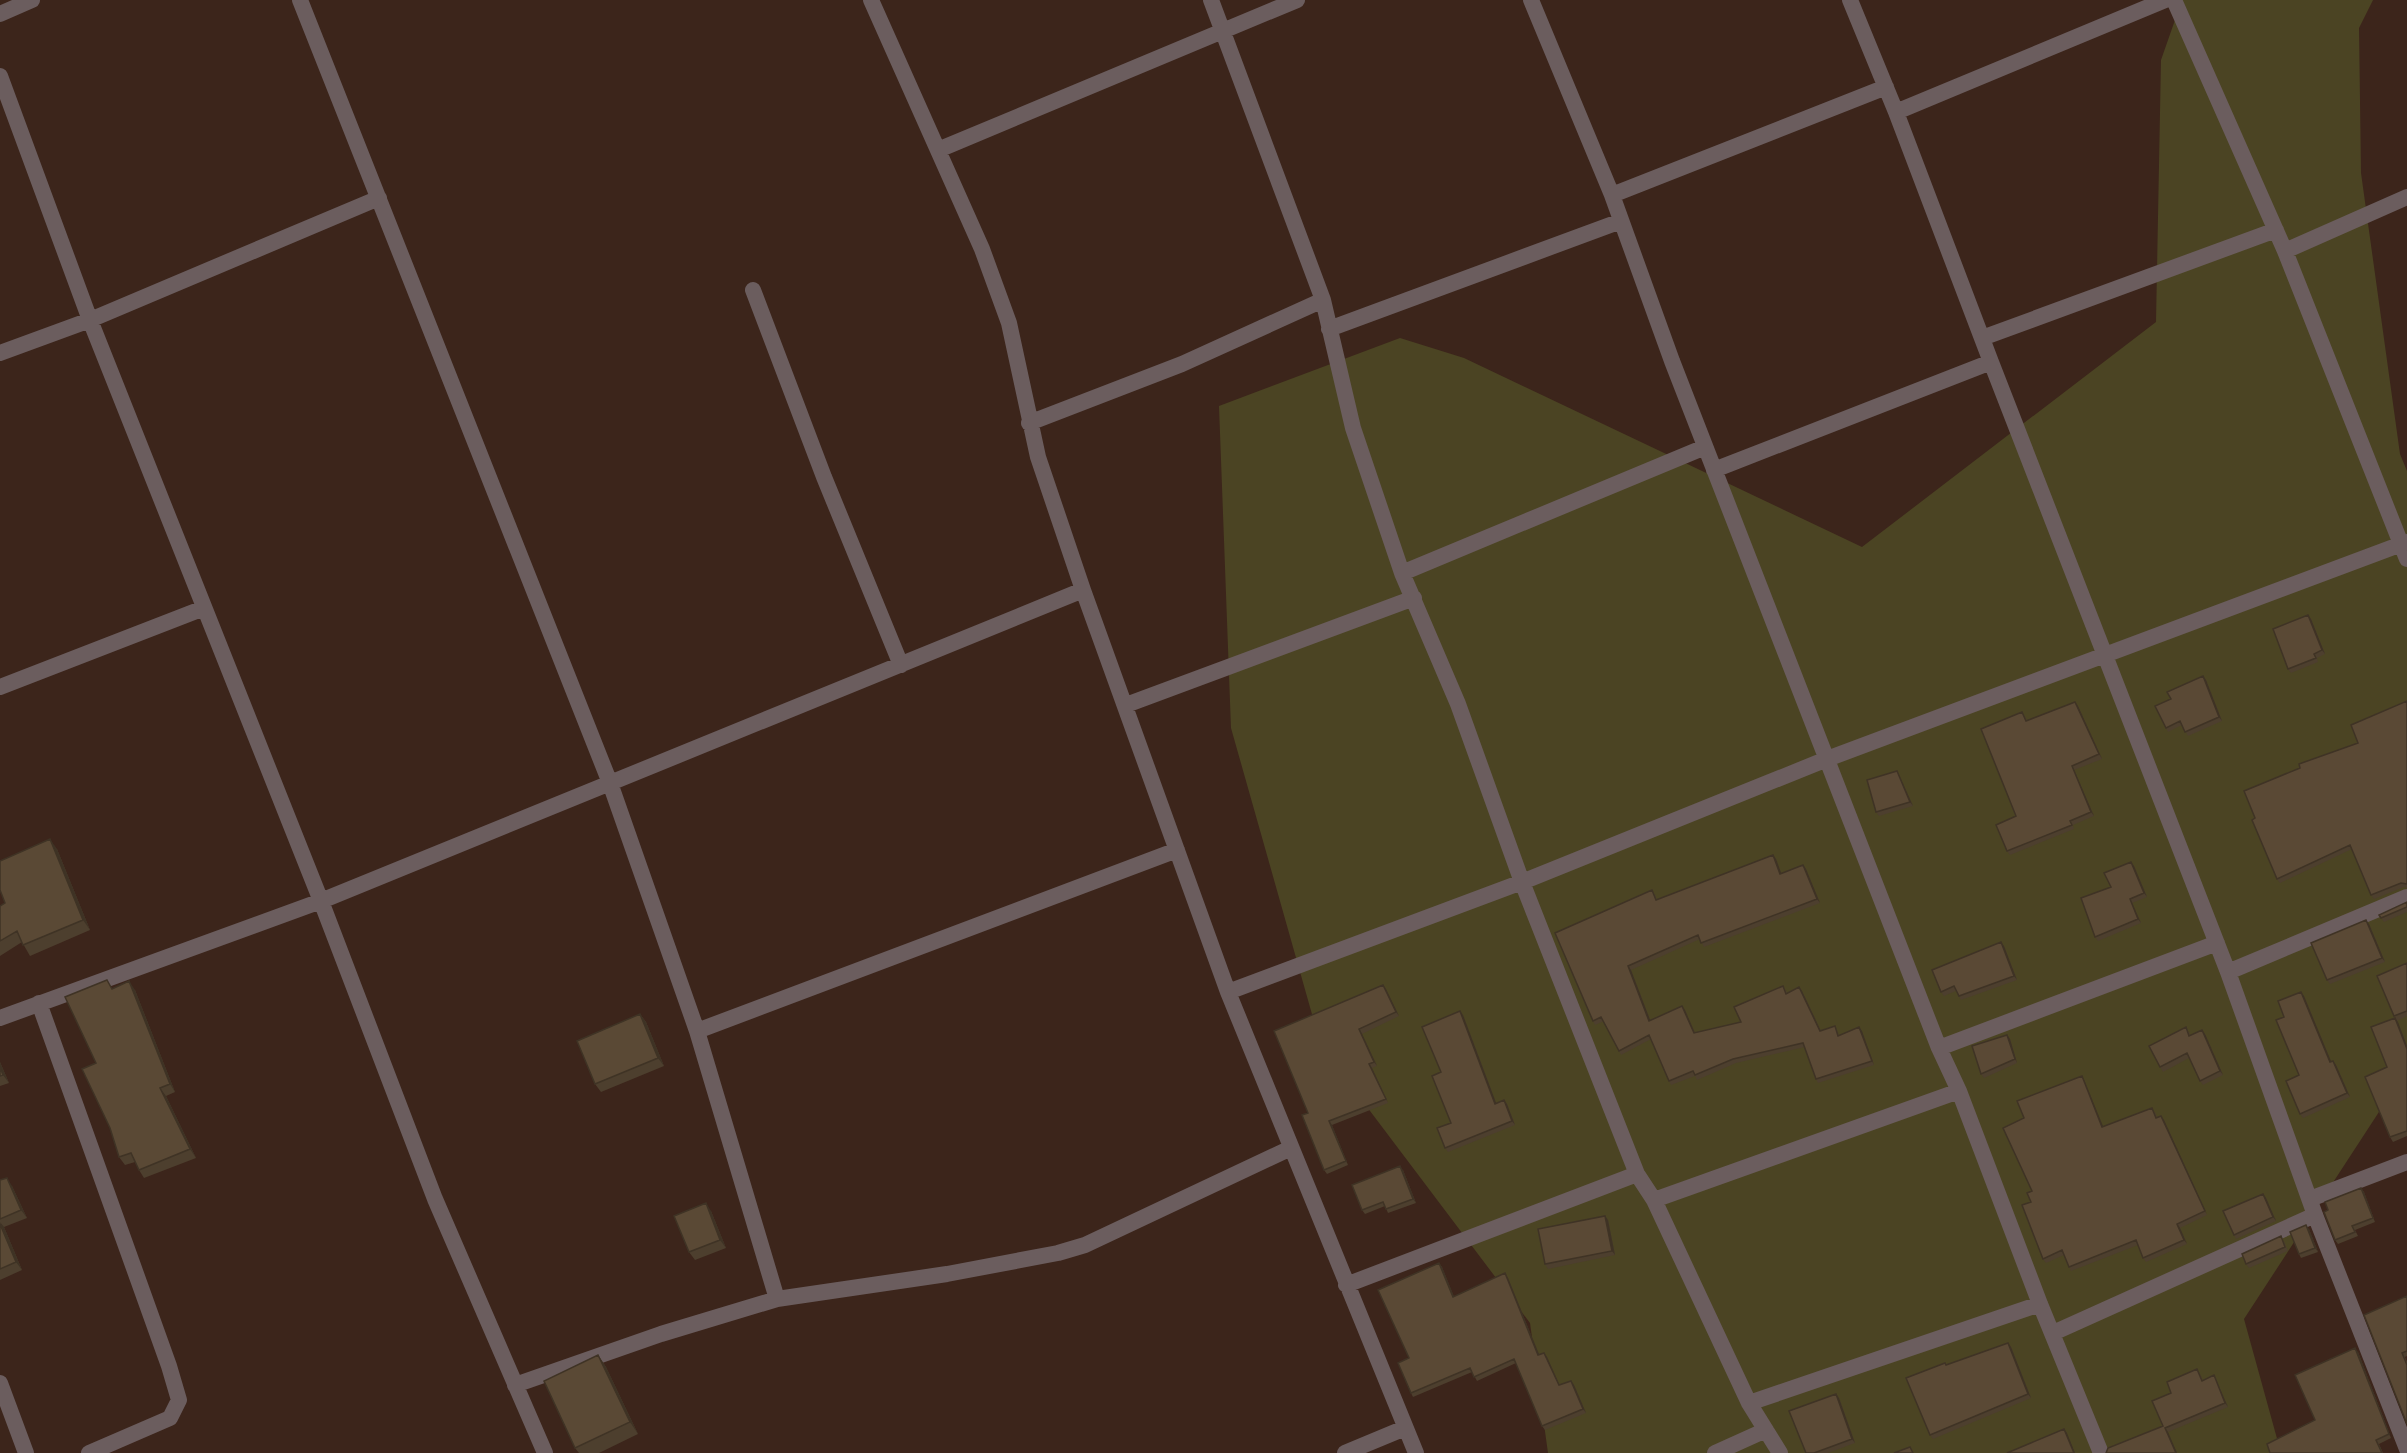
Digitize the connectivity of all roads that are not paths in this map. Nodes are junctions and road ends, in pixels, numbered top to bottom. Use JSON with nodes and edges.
{"nodes":[{"id":1,"x":32,"y":0,"type":"edge"},
{"id":2,"x":300,"y":0,"type":"edge"},
{"id":3,"x":871,"y":0,"type":"edge"},
{"id":4,"x":1211,"y":0,"type":"edge"},
{"id":5,"x":1297,"y":0,"type":"edge"},
{"id":6,"x":1531,"y":0,"type":"edge"},
{"id":7,"x":1850,"y":0,"type":"edge"},
{"id":8,"x":2165,"y":0,"type":"edge"},
{"id":9,"x":2174,"y":0,"type":"edge"},
{"id":10,"x":0,"y":14,"type":"edge"},
{"id":11,"x":1223,"y":31,"type":"junction"},
{"id":12,"x":0,"y":76,"type":"edge"},
{"id":13,"x":1886,"y":87,"type":"junction"},
{"id":14,"x":1896,"y":112,"type":"junction"},
{"id":15,"x":938,"y":150,"type":"junction"},
{"id":16,"x":1612,"y":195,"type":"junction"},
{"id":17,"x":2407,"y":197,"type":"edge"},
{"id":18,"x":379,"y":198,"type":"junction"},
{"id":19,"x":1621,"y":221,"type":"junction"},
{"id":20,"x":2276,"y":230,"type":"junction"},
{"id":21,"x":2285,"y":251,"type":"junction"},
{"id":22,"x":753,"y":290,"type":"dead end"},
{"id":23,"x":1323,"y":300,"type":"junction"},
{"id":24,"x":90,"y":320,"type":"junction"},
{"id":25,"x":1329,"y":329,"type":"junction"},
{"id":26,"x":1982,"y":338,"type":"junction"},
{"id":27,"x":0,"y":353,"type":"edge"},
{"id":28,"x":1991,"y":362,"type":"junction"},
{"id":29,"x":1029,"y":423,"type":"junction"},
{"id":30,"x":1705,"y":447,"type":"junction"},
{"id":31,"x":1714,"y":470,"type":"junction"},
{"id":32,"x":2405,"y":548,"type":"edge"},
{"id":33,"x":1402,"y":573,"type":"junction"},
{"id":34,"x":1083,"y":590,"type":"junction"},
{"id":35,"x":1414,"y":598,"type":"junction"},
{"id":36,"x":204,"y":608,"type":"junction"},
{"id":37,"x":2106,"y":656,"type":"junction"},
{"id":38,"x":901,"y":665,"type":"junction"},
{"id":39,"x":0,"y":687,"type":"edge"},
{"id":40,"x":1126,"y":705,"type":"junction"},
{"id":41,"x":1827,"y":759,"type":"junction"},
{"id":42,"x":610,"y":783,"type":"junction"},
{"id":43,"x":1177,"y":850,"type":"junction"},
{"id":44,"x":1522,"y":882,"type":"junction"},
{"id":45,"x":2407,"y":897,"type":"edge"},
{"id":46,"x":321,"y":901,"type":"junction"},
{"id":47,"x":2217,"y":943,"type":"junction"},
{"id":48,"x":2228,"y":972,"type":"junction"},
{"id":49,"x":1228,"y":992,"type":"junction"},
{"id":50,"x":39,"y":1003,"type":"junction"},
{"id":51,"x":0,"y":1018,"type":"edge"},
{"id":52,"x":697,"y":1031,"type":"junction"},
{"id":53,"x":1939,"y":1048,"type":"junction"},
{"id":54,"x":1959,"y":1092,"type":"junction"},
{"id":55,"x":1291,"y":1148,"type":"junction"},
{"id":56,"x":2407,"y":1162,"type":"edge"},
{"id":57,"x":1637,"y":1174,"type":"junction"},
{"id":58,"x":1654,"y":1200,"type":"junction"},
{"id":59,"x":2312,"y":1207,"type":"junction"},
{"id":60,"x":1346,"y":1284,"type":"junction"},
{"id":61,"x":777,"y":1299,"type":"junction"},
{"id":62,"x":2040,"y":1304,"type":"junction"},
{"id":63,"x":2053,"y":1333,"type":"junction"},
{"id":64,"x":0,"y":1383,"type":"edge"},
{"id":65,"x":515,"y":1385,"type":"junction"},
{"id":66,"x":1749,"y":1403,"type":"junction"},
{"id":67,"x":1405,"y":1428,"type":"junction"},
{"id":68,"x":1766,"y":1430,"type":"junction"},
{"id":69,"x":2407,"y":1449,"type":"edge"},
{"id":70,"x":26,"y":1453,"type":"edge"},
{"id":71,"x":89,"y":1453,"type":"edge"},
{"id":72,"x":545,"y":1453,"type":"edge"},
{"id":73,"x":1345,"y":1453,"type":"edge"},
{"id":74,"x":1416,"y":1453,"type":"edge"},
{"id":75,"x":1715,"y":1453,"type":"edge"},
{"id":76,"x":1780,"y":1453,"type":"edge"},
{"id":77,"x":2101,"y":1453,"type":"edge"}],
"edges":[{"from":1,"to":10,"type":"street"},
{"from":2,"to":18,"type":"street"},
{"from":3,"to":15,"type":"street"},
{"from":4,"to":11,"type":"street"},
{"from":5,"to":11,"type":"street"},
{"from":6,"to":16,"type":"street"},
{"from":7,"to":13,"type":"street"},
{"from":8,"to":14,"type":"street"},
{"from":9,"to":20,"type":"street"},
{"from":11,"to":15,"type":"street"},
{"from":11,"to":23,"type":"street"},
{"from":12,"to":24,"type":"street"},
{"from":13,"to":14,"type":"street"},
{"from":13,"to":16,"type":"street"},
{"from":14,"to":26,"type":"street"},
{"from":15,"to":29,"type":"street"},
{"from":16,"to":19,"type":"street"},
{"from":17,"to":21,"type":"street"},
{"from":18,"to":24,"type":"street"},
{"from":18,"to":42,"type":"street"},
{"from":19,"to":25,"type":"street"},
{"from":19,"to":30,"type":"street"},
{"from":20,"to":21,"type":"street"},
{"from":20,"to":26,"type":"street"},
{"from":21,"to":32,"type":"street"},
{"from":22,"to":38,"type":"street"},
{"from":23,"to":25,"type":"street"},
{"from":23,"to":29,"type":"street"},
{"from":24,"to":27,"type":"street"},
{"from":24,"to":36,"type":"street"},
{"from":25,"to":33,"type":"street"},
{"from":26,"to":28,"type":"street"},
{"from":28,"to":31,"type":"street"},
{"from":28,"to":37,"type":"street"},
{"from":29,"to":34,"type":"street"},
{"from":30,"to":31,"type":"street"},
{"from":30,"to":33,"type":"street"},
{"from":31,"to":41,"type":"street"},
{"from":32,"to":37,"type":"street"},
{"from":33,"to":35,"type":"street"},
{"from":34,"to":38,"type":"street"},
{"from":34,"to":40,"type":"street"},
{"from":35,"to":40,"type":"street"},
{"from":35,"to":44,"type":"street"},
{"from":36,"to":39,"type":"street"},
{"from":36,"to":46,"type":"street"},
{"from":37,"to":41,"type":"street"},
{"from":37,"to":47,"type":"street"},
{"from":38,"to":42,"type":"street"},
{"from":40,"to":43,"type":"street"},
{"from":41,"to":44,"type":"street"},
{"from":41,"to":53,"type":"street"},
{"from":42,"to":46,"type":"street"},
{"from":42,"to":52,"type":"street"},
{"from":43,"to":49,"type":"street"},
{"from":43,"to":52,"type":"street"},
{"from":44,"to":49,"type":"street"},
{"from":44,"to":57,"type":"street"},
{"from":45,"to":48,"type":"street"},
{"from":46,"to":50,"type":"street"},
{"from":46,"to":65,"type":"street"},
{"from":47,"to":48,"type":"street"},
{"from":47,"to":53,"type":"street"},
{"from":48,"to":59,"type":"street"},
{"from":49,"to":55,"type":"street"},
{"from":50,"to":51,"type":"street"},
{"from":50,"to":71,"type":"street"},
{"from":52,"to":61,"type":"street"},
{"from":53,"to":54,"type":"street"},
{"from":54,"to":58,"type":"street"},
{"from":54,"to":62,"type":"street"},
{"from":55,"to":60,"type":"street"},
{"from":55,"to":61,"type":"street"},
{"from":56,"to":59,"type":"street"},
{"from":57,"to":58,"type":"street"},
{"from":57,"to":60,"type":"street"},
{"from":58,"to":66,"type":"street"},
{"from":59,"to":63,"type":"street"},
{"from":59,"to":69,"type":"street"},
{"from":60,"to":67,"type":"street"},
{"from":61,"to":65,"type":"street"},
{"from":62,"to":63,"type":"street"},
{"from":62,"to":66,"type":"street"},
{"from":63,"to":77,"type":"street"},
{"from":64,"to":70,"type":"street"},
{"from":65,"to":72,"type":"street"},
{"from":66,"to":68,"type":"street"},
{"from":67,"to":73,"type":"street"},
{"from":67,"to":74,"type":"street"},
{"from":68,"to":75,"type":"street"},
{"from":68,"to":76,"type":"street"}]}
